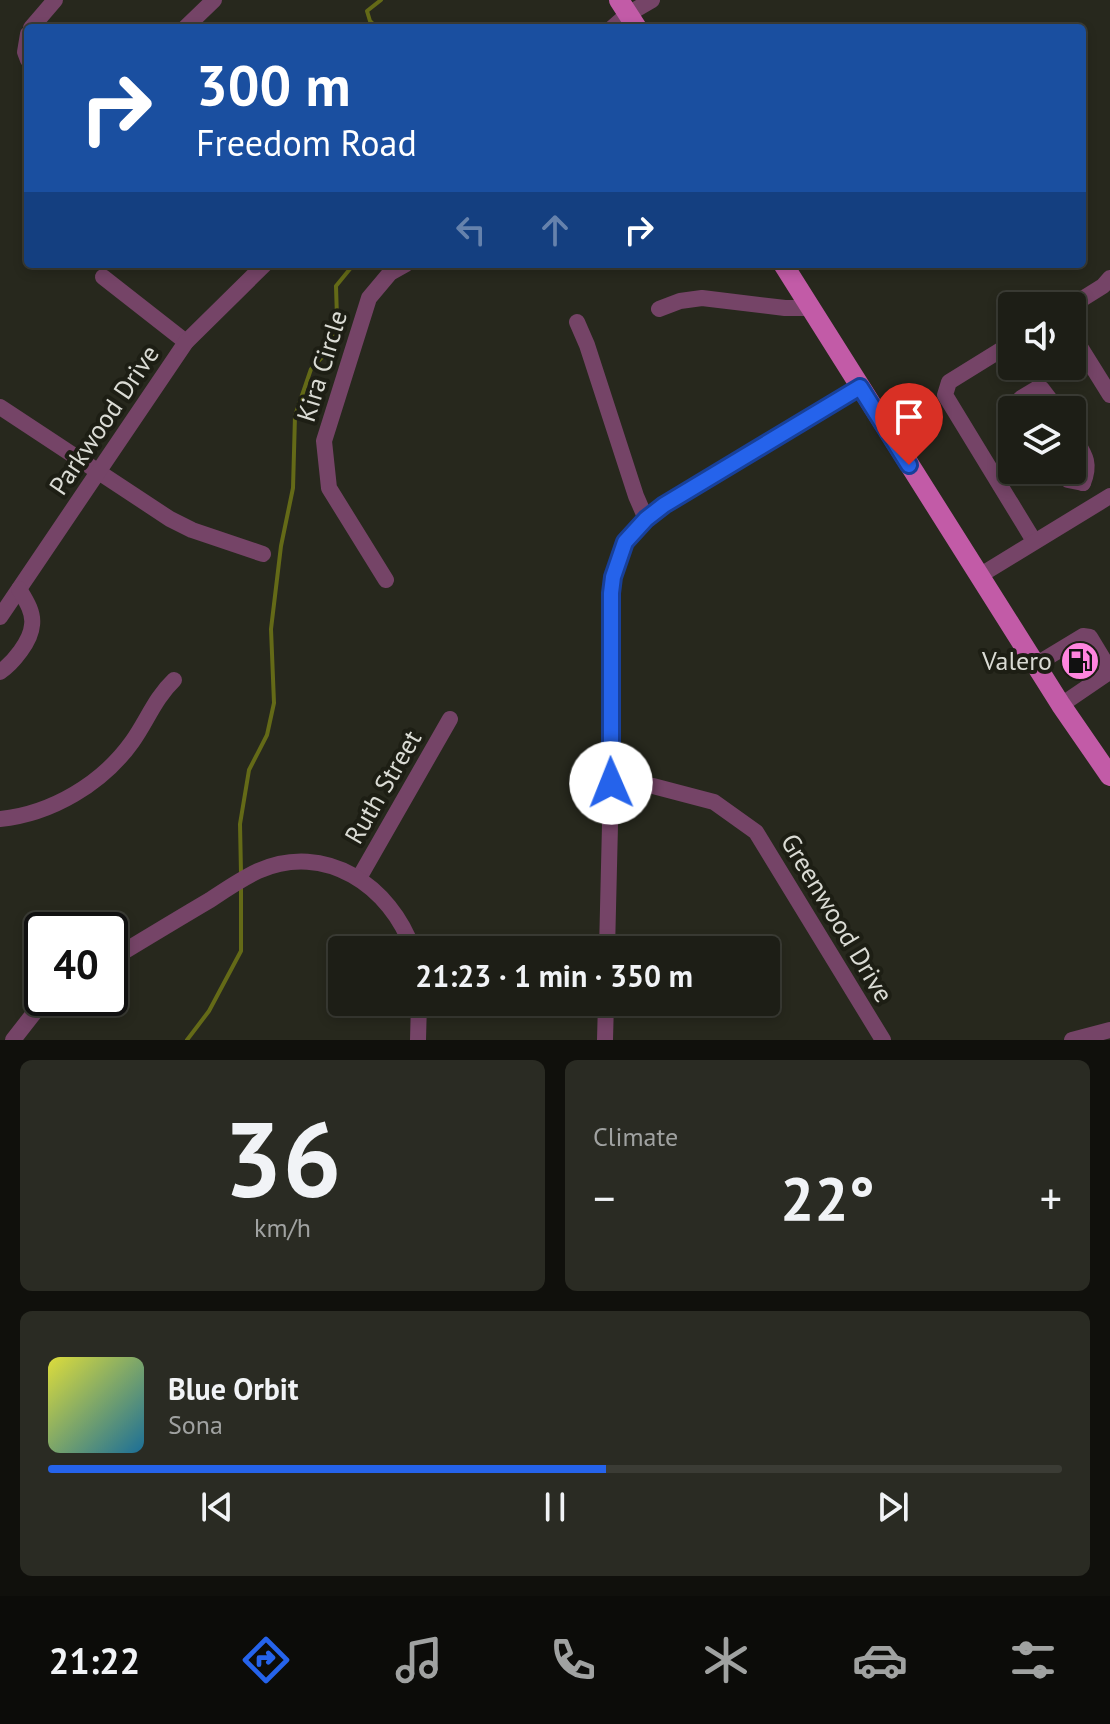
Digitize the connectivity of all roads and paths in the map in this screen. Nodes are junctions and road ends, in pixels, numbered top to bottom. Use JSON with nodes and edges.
{"nodes":[{"id":1,"x":55,"y":0,"type":"edge"},
{"id":2,"x":214,"y":0,"type":"edge"},
{"id":3,"x":652,"y":0,"type":"edge"},
{"id":4,"x":628,"y":14,"type":"edge"},
{"id":5,"x":34,"y":24,"type":"edge"},
{"id":6,"x":189,"y":24,"type":"edge"},
{"id":7,"x":261,"y":268,"type":"edge"},
{"id":8,"x":399,"y":268,"type":"edge"},
{"id":9,"x":786,"y":268,"type":"edge"},
{"id":10,"x":103,"y":277,"type":"dead end"},
{"id":11,"x":1108,"y":287,"type":"edge"},
{"id":12,"x":1086,"y":298,"type":"edge"},
{"id":13,"x":811,"y":308,"type":"junction"},
{"id":14,"x":659,"y":309,"type":"dead end"},
{"id":15,"x":577,"y":322,"type":"dead end"},
{"id":16,"x":186,"y":342,"type":"junction"},
{"id":17,"x":998,"y":352,"type":"edge"},
{"id":18,"x":1086,"y":356,"type":"edge"},
{"id":19,"x":860,"y":387,"type":"junction"},
{"id":20,"x":1110,"y":395,"type":"edge"},
{"id":21,"x":1024,"y":396,"type":"edge"},
{"id":22,"x":1047,"y":396,"type":"edge"},
{"id":23,"x":0,"y":407,"type":"edge"},
{"id":24,"x":99,"y":470,"type":"junction"},
{"id":25,"x":1084,"y":484,"type":"edge"},
{"id":26,"x":1103,"y":500,"type":"edge"},
{"id":27,"x":646,"y":519,"type":"junction"},
{"id":28,"x":1034,"y":541,"type":"junction"},
{"id":29,"x":263,"y":554,"type":"dead end"},
{"id":30,"x":979,"y":576,"type":"junction"},
{"id":31,"x":386,"y":580,"type":"dead end"},
{"id":32,"x":19,"y":589,"type":"junction"},
{"id":33,"x":0,"y":617,"type":"edge"},
{"id":34,"x":1035,"y":665,"type":"junction"},
{"id":35,"x":0,"y":672,"type":"edge"},
{"id":36,"x":174,"y":680,"type":"dead end"},
{"id":37,"x":1061,"y":705,"type":"junction"},
{"id":38,"x":450,"y":719,"type":"dead end"},
{"id":39,"x":1110,"y":776,"type":"edge"},
{"id":40,"x":611,"y":783,"type":"junction"},
{"id":41,"x":0,"y":819,"type":"edge"},
{"id":42,"x":359,"y":878,"type":"junction"},
{"id":43,"x":406,"y":936,"type":"edge"},
{"id":44,"x":607,"y":936,"type":"edge"},
{"id":45,"x":128,"y":949,"type":"edge"},
{"id":46,"x":32,"y":1016,"type":"edge"},
{"id":47,"x":419,"y":1016,"type":"edge"},
{"id":48,"x":606,"y":1016,"type":"edge"},
{"id":49,"x":1107,"y":1034,"type":"edge"},
{"id":50,"x":13,"y":1040,"type":"edge"},
{"id":51,"x":418,"y":1040,"type":"edge"},
{"id":52,"x":605,"y":1040,"type":"edge"},
{"id":53,"x":883,"y":1040,"type":"edge"},
{"id":54,"x":1072,"y":1040,"type":"edge"}],
"edges":[{"from":1,"to":5,"type":"street"},
{"from":2,"to":6,"type":"street"},
{"from":3,"to":4,"type":"street"},
{"from":7,"to":16,"type":"street","name":"Parkwood Drive"},
{"from":8,"to":31,"type":"street","name":"Kira Circle"},
{"from":9,"to":13,"type":"main road"},
{"from":10,"to":16,"type":"street"},
{"from":11,"to":12,"type":"street"},
{"from":13,"to":14,"type":"street"},
{"from":13,"to":19,"type":"main road"},
{"from":15,"to":27,"type":"street"},
{"from":16,"to":24,"type":"street","name":"Parkwood Drive"},
{"from":17,"to":28,"type":"street"},
{"from":18,"to":20,"type":"street"},
{"from":19,"to":27,"type":"street"},
{"from":19,"to":30,"type":"main road"},
{"from":21,"to":22,"type":"street"},
{"from":23,"to":24,"type":"street"},
{"from":24,"to":29,"type":"street"},
{"from":24,"to":32,"type":"street","name":"Parkwood Drive"},
{"from":25,"to":26,"type":"street"},
{"from":26,"to":28,"type":"street"},
{"from":27,"to":40,"type":"street"},
{"from":28,"to":30,"type":"street"},
{"from":30,"to":34,"type":"main road"},
{"from":32,"to":33,"type":"street","name":"Parkwood Drive"},
{"from":32,"to":35,"type":"street"},
{"from":34,"to":37,"type":"main road"},
{"from":34,"to":37,"type":"street"},
{"from":36,"to":41,"type":"street"},
{"from":37,"to":39,"type":"main road"},
{"from":38,"to":42,"type":"street","name":"Ruth Street"},
{"from":40,"to":44,"type":"street"},
{"from":40,"to":53,"type":"street","name":"Greenwood Drive"},
{"from":42,"to":43,"type":"street"},
{"from":42,"to":45,"type":"street"},
{"from":46,"to":50,"type":"street"},
{"from":47,"to":51,"type":"street"},
{"from":48,"to":52,"type":"street"},
{"from":49,"to":54,"type":"street"}]}
